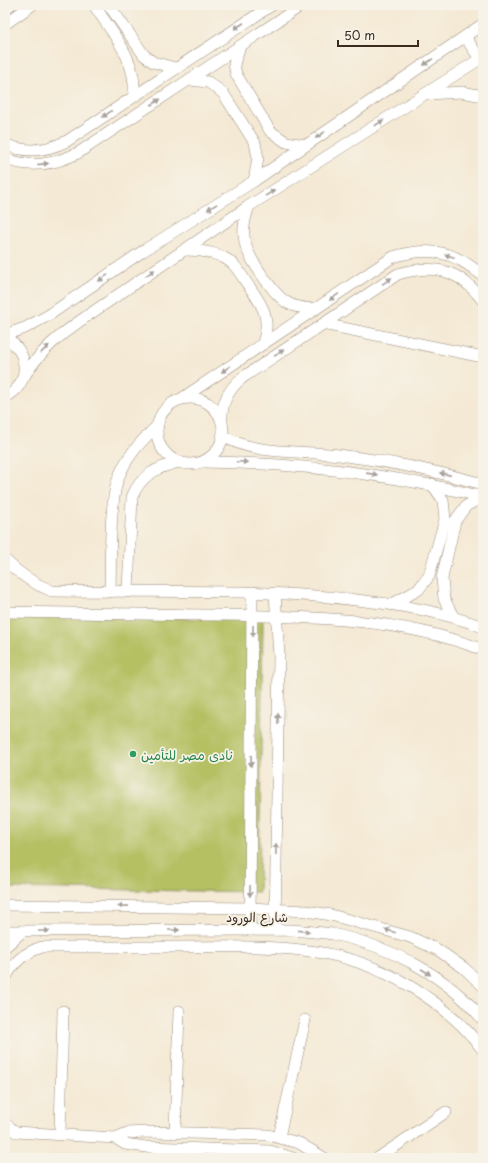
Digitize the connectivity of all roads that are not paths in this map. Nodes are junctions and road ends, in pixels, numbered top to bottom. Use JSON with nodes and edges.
{"nodes":[{"id":1,"x":10,"y":5,"type":"edge"},
{"id":2,"x":32,"y":5,"type":"edge"},
{"id":3,"x":94,"y":5,"type":"edge"},
{"id":4,"x":109,"y":5,"type":"edge"},
{"id":5,"x":271,"y":5,"type":"edge"},
{"id":6,"x":302,"y":5,"type":"edge"},
{"id":7,"x":5,"y":8,"type":"edge"},
{"id":8,"x":257,"y":9,"type":"edge"},
{"id":9,"x":280,"y":20,"type":"junction"},
{"id":10,"x":5,"y":24,"type":"edge"},
{"id":11,"x":269,"y":27,"type":"junction"},
{"id":12,"x":481,"y":29,"type":"edge"},
{"id":13,"x":465,"y":37,"type":"junction"},
{"id":14,"x":240,"y":46,"type":"junction"},
{"id":15,"x":482,"y":59,"type":"edge"},
{"id":16,"x":175,"y":68,"type":"junction"},
{"id":17,"x":189,"y":80,"type":"junction"},
{"id":18,"x":134,"y":95,"type":"junction"},
{"id":19,"x":424,"y":95,"type":"junction"},
{"id":20,"x":483,"y":96,"type":"edge"},
{"id":21,"x":5,"y":144,"type":"edge"},
{"id":22,"x":306,"y":145,"type":"junction"},
{"id":23,"x":5,"y":159,"type":"edge"},
{"id":24,"x":254,"y":181,"type":"junction"},
{"id":25,"x":249,"y":206,"type":"junction"},
{"id":26,"x":184,"y":250,"type":"junction"},
{"id":27,"x":483,"y":276,"type":"edge"},
{"id":28,"x":483,"y":302,"type":"edge"},
{"id":29,"x":316,"y":308,"type":"junction"},
{"id":30,"x":323,"y":324,"type":"junction"},
{"id":31,"x":5,"y":337,"type":"edge"},
{"id":32,"x":263,"y":343,"type":"junction"},
{"id":33,"x":483,"y":357,"type":"edge"},
{"id":34,"x":22,"y":380,"type":"junction"},
{"id":35,"x":5,"y":397,"type":"edge"},
{"id":36,"x":181,"y":399,"type":"junction"},
{"id":37,"x":222,"y":421,"type":"junction"},
{"id":38,"x":158,"y":425,"type":"junction"},
{"id":39,"x":223,"y":436,"type":"junction"},
{"id":40,"x":180,"y":462,"type":"junction"},
{"id":41,"x":204,"y":462,"type":"junction"},
{"id":42,"x":432,"y":484,"type":"junction"},
{"id":43,"x":483,"y":484,"type":"edge"},
{"id":44,"x":483,"y":497,"type":"edge"},
{"id":45,"x":5,"y":560,"type":"edge"},
{"id":46,"x":110,"y":592,"type":"junction"},
{"id":47,"x":128,"y":592,"type":"junction"},
{"id":48,"x":252,"y":592,"type":"junction"},
{"id":49,"x":275,"y":593,"type":"junction"},
{"id":50,"x":393,"y":604,"type":"junction"},
{"id":51,"x":5,"y":612,"type":"edge"},
{"id":52,"x":253,"y":615,"type":"junction"},
{"id":53,"x":276,"y":615,"type":"junction"},
{"id":54,"x":453,"y":616,"type":"junction"},
{"id":55,"x":483,"y":627,"type":"edge"},
{"id":56,"x":483,"y":650,"type":"edge"},
{"id":57,"x":5,"y":905,"type":"edge"},
{"id":58,"x":250,"y":908,"type":"junction"},
{"id":59,"x":275,"y":908,"type":"junction"},
{"id":60,"x":250,"y":930,"type":"junction"},
{"id":61,"x":275,"y":930,"type":"junction"},
{"id":62,"x":5,"y":931,"type":"edge"},
{"id":63,"x":23,"y":931,"type":"junction"},
{"id":64,"x":5,"y":947,"type":"edge"},
{"id":65,"x":5,"y":979,"type":"edge"},
{"id":66,"x":483,"y":986,"type":"edge"},
{"id":67,"x":63,"y":1010,"type":"dead end"},
{"id":68,"x":179,"y":1011,"type":"dead end"},
{"id":69,"x":305,"y":1020,"type":"dead end"},
{"id":70,"x":483,"y":1020,"type":"edge"},
{"id":71,"x":483,"y":1050,"type":"edge"},
{"id":72,"x":446,"y":1112,"type":"dead end"},
{"id":73,"x":5,"y":1124,"type":"edge"},
{"id":74,"x":60,"y":1133,"type":"junction"},
{"id":75,"x":175,"y":1133,"type":"junction"},
{"id":76,"x":231,"y":1134,"type":"junction"},
{"id":77,"x":279,"y":1137,"type":"junction"},
{"id":78,"x":114,"y":1138,"type":"junction"},
{"id":79,"x":231,"y":1150,"type":"junction"},
{"id":80,"x":293,"y":1158,"type":"edge"},
{"id":81,"x":324,"y":1158,"type":"edge"},
{"id":82,"x":378,"y":1158,"type":"edge"}],
"edges":[{"from":1,"to":7,"type":"street"},
{"from":2,"to":10,"type":"street"},
{"from":3,"to":18,"type":"street"},
{"from":4,"to":16,"type":"street"},
{"from":5,"to":8,"type":"street"},
{"from":5,"to":9,"type":"street"},
{"from":6,"to":9,"type":"street"},
{"from":8,"to":11,"type":"street"},
{"from":8,"to":16,"type":"street","one_way":true},
{"from":9,"to":11,"type":"street"},
{"from":11,"to":14,"type":"street"},
{"from":12,"to":13,"type":"street"},
{"from":13,"to":15,"type":"street"},
{"from":13,"to":22,"type":"street","one_way":true},
{"from":14,"to":17,"type":"street"},
{"from":14,"to":22,"type":"street"},
{"from":15,"to":19,"type":"street"},
{"from":16,"to":18,"type":"street"},
{"from":23,"to":17,"type":"street","one_way":true},
{"from":17,"to":24,"type":"street"},
{"from":18,"to":21,"type":"street","one_way":true},
{"from":19,"to":20,"type":"street"},
{"from":25,"to":19,"type":"street","one_way":true},
{"from":22,"to":24,"type":"street"},
{"from":24,"to":31,"type":"street","one_way":true},
{"from":25,"to":26,"type":"street"},
{"from":25,"to":29,"type":"street"},
{"from":26,"to":32,"type":"street"},
{"from":34,"to":26,"type":"street","one_way":true},
{"from":27,"to":29,"type":"street","one_way":true},
{"from":30,"to":28,"type":"street","one_way":true},
{"from":29,"to":32,"type":"street"},
{"from":30,"to":33,"type":"street"},
{"from":37,"to":30,"type":"street","one_way":true},
{"from":31,"to":34,"type":"street"},
{"from":32,"to":36,"type":"street","one_way":true},
{"from":34,"to":35,"type":"street"},
{"from":36,"to":37,"type":"street"},
{"from":36,"to":38,"type":"street"},
{"from":37,"to":39,"type":"street"},
{"from":38,"to":40,"type":"street"},
{"from":38,"to":46,"type":"street"},
{"from":39,"to":41,"type":"street"},
{"from":43,"to":39,"type":"street","one_way":true},
{"from":40,"to":41,"type":"street"},
{"from":40,"to":47,"type":"street"},
{"from":41,"to":42,"type":"street","one_way":true},
{"from":42,"to":44,"type":"street"},
{"from":42,"to":50,"type":"street"},
{"from":44,"to":54,"type":"street"},
{"from":45,"to":46,"type":"street"},
{"from":46,"to":47,"type":"street"},
{"from":47,"to":48,"type":"street"},
{"from":48,"to":49,"type":"street"},
{"from":48,"to":52,"type":"street"},
{"from":49,"to":50,"type":"street"},
{"from":49,"to":53,"type":"street"},
{"from":50,"to":54,"type":"street"},
{"from":51,"to":52,"type":"street"},
{"from":52,"to":53,"type":"street"},
{"from":52,"to":58,"type":"street","one_way":true},
{"from":53,"to":56,"type":"street"},
{"from":59,"to":53,"type":"street","one_way":true},
{"from":54,"to":55,"type":"street"},
{"from":58,"to":57,"type":"street","name":"شارع الورود","one_way":true},
{"from":58,"to":59,"type":"street","name":"شارع الورود"},
{"from":58,"to":60,"type":"street"},
{"from":59,"to":61,"type":"street"},
{"from":66,"to":59,"type":"street","name":"شارع الورود","one_way":true},
{"from":60,"to":61,"type":"street","name":"شارع الورود"},
{"from":63,"to":60,"type":"street","name":"شارع الورود","one_way":true},
{"from":61,"to":70,"type":"street","name":"شارع الورود","one_way":true},
{"from":62,"to":63,"type":"street","name":"شارع الورود"},
{"from":63,"to":64,"type":"street"},
{"from":65,"to":71,"type":"street"},
{"from":67,"to":74,"type":"street"},
{"from":68,"to":75,"type":"street"},
{"from":69,"to":77,"type":"street"},
{"from":72,"to":82,"type":"street"},
{"from":73,"to":74,"type":"street"},
{"from":74,"to":78,"type":"street"},
{"from":75,"to":76,"type":"street"},
{"from":75,"to":78,"type":"street"},
{"from":76,"to":77,"type":"street"},
{"from":76,"to":79,"type":"street"},
{"from":77,"to":81,"type":"street"},
{"from":78,"to":79,"type":"street"},
{"from":79,"to":80,"type":"street"}]}
